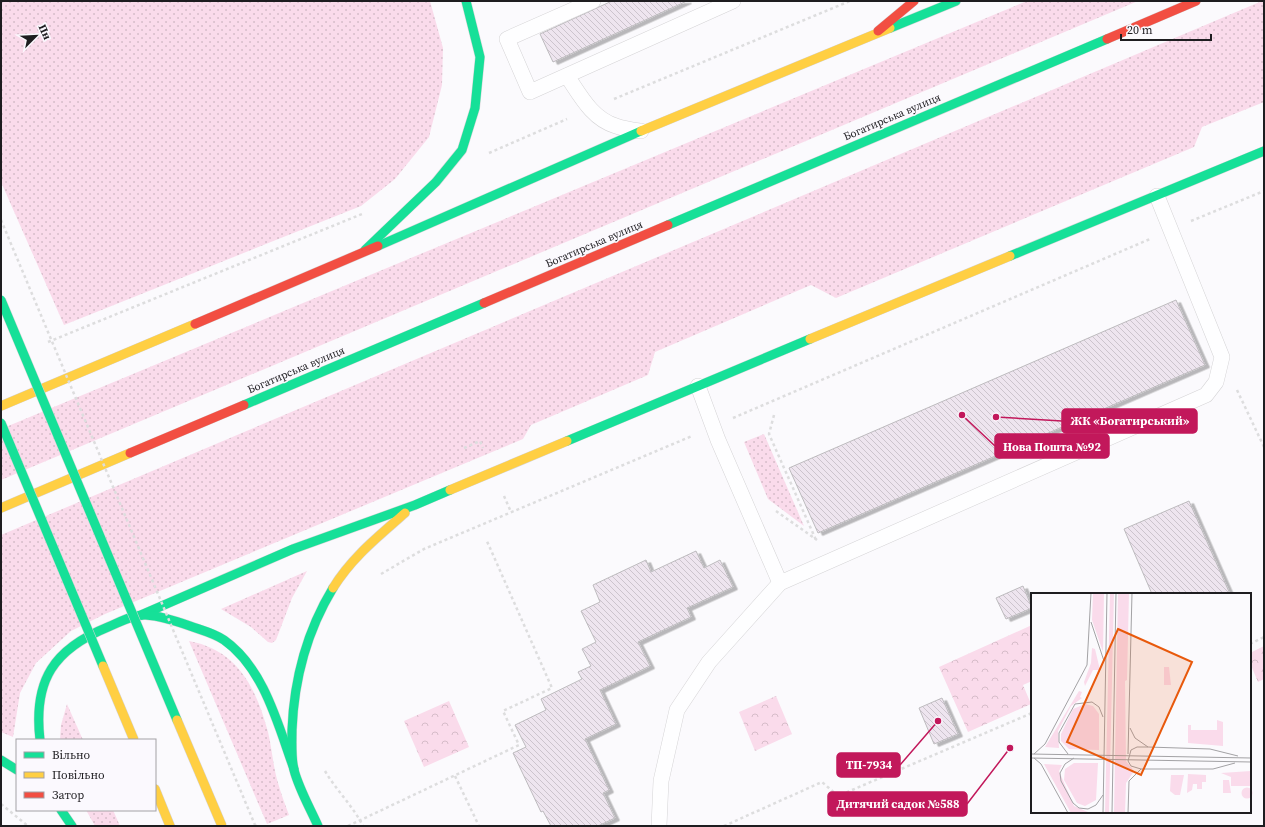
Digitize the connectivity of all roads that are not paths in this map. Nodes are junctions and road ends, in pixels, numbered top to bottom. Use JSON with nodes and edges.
{"nodes":[{"id":1,"x":466,"y":1,"type":"edge"},
{"id":2,"x":593,"y":1,"type":"edge"},
{"id":3,"x":733,"y":1,"type":"edge"},
{"id":4,"x":914,"y":1,"type":"edge"},
{"id":5,"x":956,"y":1,"type":"edge"},
{"id":6,"x":1196,"y":1,"type":"edge"},
{"id":7,"x":872,"y":36,"type":"junction"},
{"id":8,"x":566,"y":76,"type":"junction"},
{"id":9,"x":641,"y":131,"type":"junction"},
{"id":10,"x":1264,"y":151,"type":"edge"},
{"id":11,"x":1157,"y":196,"type":"junction"},
{"id":12,"x":362,"y":253,"type":"junction"},
{"id":13,"x":1,"y":300,"type":"edge"},
{"id":14,"x":698,"y":386,"type":"junction"},
{"id":15,"x":1,"y":406,"type":"edge"},
{"id":16,"x":1,"y":423,"type":"edge"},
{"id":17,"x":415,"y":505,"type":"junction"},
{"id":18,"x":1,"y":508,"type":"edge"},
{"id":19,"x":780,"y":583,"type":"junction"},
{"id":20,"x":141,"y":615,"type":"junction"},
{"id":21,"x":40,"y":739,"type":"edge"},
{"id":22,"x":134,"y":739,"type":"edge"},
{"id":23,"x":1,"y":760,"type":"edge"},
{"id":24,"x":16,"y":769,"type":"edge"},
{"id":25,"x":294,"y":769,"type":"junction"},
{"id":26,"x":156,"y":791,"type":"edge"},
{"id":27,"x":63,"y":811,"type":"edge"},
{"id":28,"x":72,"y":826,"type":"edge"},
{"id":29,"x":170,"y":826,"type":"edge"},
{"id":30,"x":222,"y":826,"type":"edge"},
{"id":31,"x":318,"y":826,"type":"edge"},
{"id":32,"x":659,"y":826,"type":"edge"}],
"edges":[{"from":1,"to":12,"type":"main road"},
{"from":2,"to":8,"type":"lane"},
{"from":3,"to":8,"type":"lane"},
{"from":4,"to":7,"type":"main road"},
{"from":5,"to":7,"type":"main road"},
{"from":6,"to":18,"type":"main road","name":"Богатирська вулиця"},
{"from":7,"to":9,"type":"main road"},
{"from":8,"to":9,"type":"lane"},
{"from":9,"to":12,"type":"main road"},
{"from":10,"to":11,"type":"main road"},
{"from":11,"to":14,"type":"main road"},
{"from":11,"to":19,"type":"lane"},
{"from":12,"to":15,"type":"main road"},
{"from":13,"to":30,"type":"main road","bridge":true},
{"from":14,"to":17,"type":"main road"},
{"from":14,"to":19,"type":"lane"},
{"from":16,"to":22,"type":"main road","bridge":true},
{"from":17,"to":20,"type":"main road"},
{"from":17,"to":25,"type":"main road"},
{"from":19,"to":32,"type":"lane"},
{"from":20,"to":21,"type":"main road"},
{"from":20,"to":25,"type":"main road"},
{"from":23,"to":24,"type":"main road"},
{"from":25,"to":31,"type":"main road"},
{"from":26,"to":29,"type":"main road"},
{"from":27,"to":28,"type":"main road"}]}
